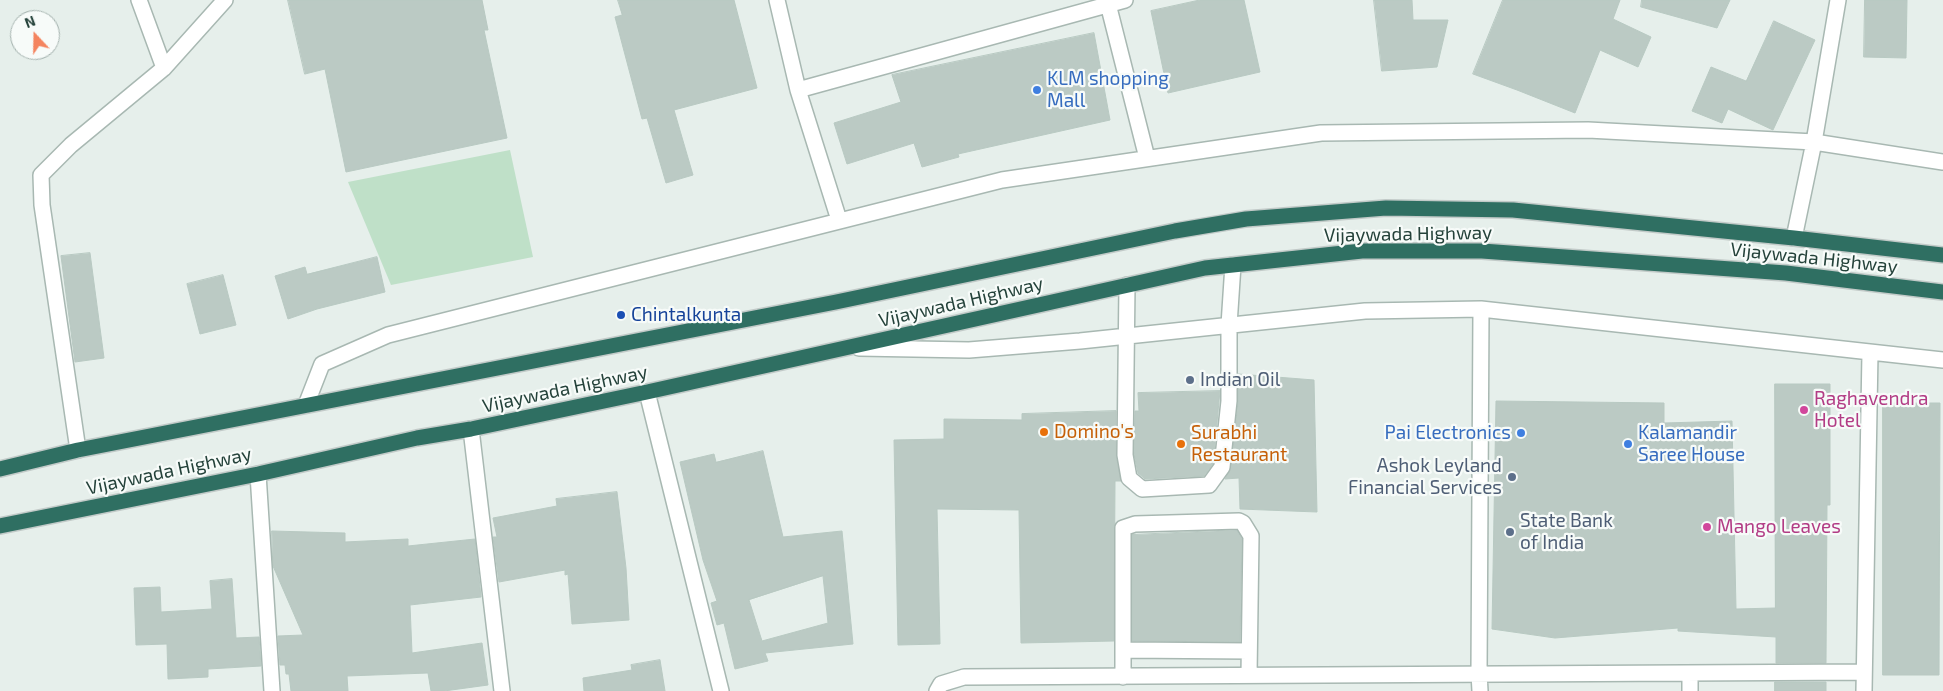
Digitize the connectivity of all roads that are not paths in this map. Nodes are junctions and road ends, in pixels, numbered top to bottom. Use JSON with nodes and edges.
{"nodes":[{"id":1,"x":139,"y":0,"type":"edge"},
{"id":2,"x":225,"y":0,"type":"edge"},
{"id":3,"x":777,"y":0,"type":"edge"},
{"id":4,"x":1125,"y":0,"type":"edge"},
{"id":5,"x":1838,"y":0,"type":"edge"},
{"id":6,"x":1107,"y":2,"type":"edge"},
{"id":7,"x":164,"y":68,"type":"junction"},
{"id":8,"x":798,"y":90,"type":"junction"},
{"id":9,"x":1814,"y":142,"type":"junction"},
{"id":10,"x":1147,"y":158,"type":"junction"},
{"id":11,"x":1943,"y":162,"type":"edge"},
{"id":12,"x":839,"y":220,"type":"junction"},
{"id":13,"x":1794,"y":238,"type":"junction"},
{"id":14,"x":1943,"y":255,"type":"edge"},
{"id":15,"x":1234,"y":265,"type":"junction"},
{"id":16,"x":1127,"y":285,"type":"junction"},
{"id":17,"x":1943,"y":292,"type":"edge"},
{"id":18,"x":1481,"y":308,"type":"junction"},
{"id":19,"x":1229,"y":325,"type":"junction"},
{"id":20,"x":1127,"y":336,"type":"junction"},
{"id":21,"x":848,"y":348,"type":"junction"},
{"id":22,"x":1870,"y":353,"type":"junction"},
{"id":23,"x":1943,"y":360,"type":"edge"},
{"id":24,"x":648,"y":392,"type":"junction"},
{"id":25,"x":306,"y":406,"type":"junction"},
{"id":26,"x":471,"y":429,"type":"junction"},
{"id":27,"x":78,"y":450,"type":"junction"},
{"id":28,"x":0,"y":469,"type":"edge"},
{"id":29,"x":258,"y":474,"type":"junction"},
{"id":30,"x":0,"y":526,"type":"edge"},
{"id":31,"x":1124,"y":650,"type":"junction"},
{"id":32,"x":1249,"y":651,"type":"junction"},
{"id":33,"x":1864,"y":672,"type":"junction"},
{"id":34,"x":1479,"y":673,"type":"junction"},
{"id":35,"x":1690,"y":673,"type":"junction"},
{"id":36,"x":1249,"y":675,"type":"junction"},
{"id":37,"x":1123,"y":677,"type":"junction"},
{"id":38,"x":272,"y":691,"type":"edge"},
{"id":39,"x":502,"y":691,"type":"edge"},
{"id":40,"x":721,"y":691,"type":"edge"},
{"id":41,"x":937,"y":691,"type":"edge"},
{"id":42,"x":1480,"y":691,"type":"edge"},
{"id":43,"x":1690,"y":691,"type":"edge"},
{"id":44,"x":1864,"y":691,"type":"edge"}],
"edges":[{"from":1,"to":7,"type":"street"},
{"from":2,"to":7,"type":"street"},
{"from":3,"to":8,"type":"street"},
{"from":4,"to":6,"type":"street"},
{"from":5,"to":9,"type":"street"},
{"from":6,"to":8,"type":"street"},
{"from":6,"to":10,"type":"street"},
{"from":7,"to":27,"type":"street"},
{"from":8,"to":12,"type":"street"},
{"from":9,"to":10,"type":"street"},
{"from":9,"to":11,"type":"street"},
{"from":9,"to":13,"type":"street"},
{"from":10,"to":12,"type":"street"},
{"from":12,"to":25,"type":"street"},
{"from":13,"to":14,"type":"highway","name":"Vijaywada Highway"},
{"from":13,"to":25,"type":"highway","name":"Vijaywada Highway"},
{"from":15,"to":16,"type":"highway","name":"Vijaywada Highway"},
{"from":15,"to":17,"type":"highway","name":"Vijaywada Highway"},
{"from":15,"to":19,"type":"street"},
{"from":16,"to":20,"type":"street"},
{"from":16,"to":21,"type":"highway","name":"Vijaywada Highway"},
{"from":18,"to":19,"type":"street"},
{"from":18,"to":22,"type":"street"},
{"from":18,"to":34,"type":"street"},
{"from":19,"to":20,"type":"street"},
{"from":19,"to":20,"type":"street"},
{"from":20,"to":21,"type":"street"},
{"from":21,"to":24,"type":"highway","name":"Vijaywada Highway"},
{"from":22,"to":23,"type":"street"},
{"from":22,"to":33,"type":"street"},
{"from":24,"to":26,"type":"highway","name":"Vijaywada Highway"},
{"from":24,"to":40,"type":"street"},
{"from":25,"to":27,"type":"highway","name":"Vijaywada Highway"},
{"from":26,"to":29,"type":"highway","name":"Vijaywada Highway"},
{"from":26,"to":39,"type":"street"},
{"from":27,"to":28,"type":"highway","name":"Vijaywada Highway"},
{"from":29,"to":30,"type":"highway","name":"Vijaywada Highway"},
{"from":29,"to":38,"type":"street"},
{"from":31,"to":32,"type":"street"},
{"from":31,"to":32,"type":"street"},
{"from":31,"to":37,"type":"street"},
{"from":32,"to":36,"type":"street"},
{"from":33,"to":35,"type":"street"},
{"from":33,"to":44,"type":"street"},
{"from":34,"to":35,"type":"street"},
{"from":34,"to":36,"type":"street"},
{"from":34,"to":42,"type":"street"},
{"from":35,"to":43,"type":"street"},
{"from":36,"to":37,"type":"street"},
{"from":37,"to":41,"type":"street"}]}
